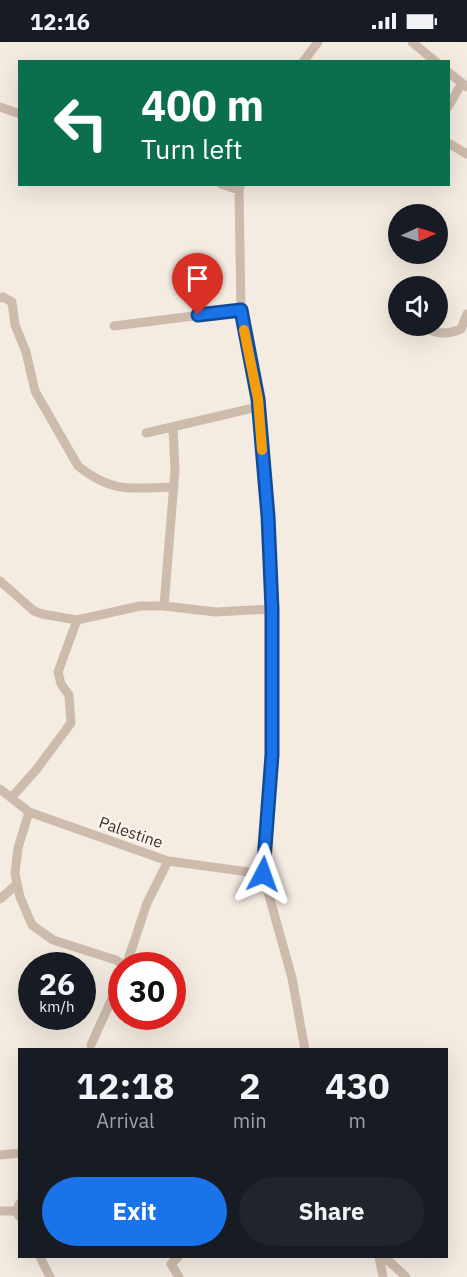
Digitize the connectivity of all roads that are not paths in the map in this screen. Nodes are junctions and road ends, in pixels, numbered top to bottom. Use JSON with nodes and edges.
{"nodes":[{"id":1,"x":318,"y":42,"type":"edge"},
{"id":2,"x":412,"y":42,"type":"edge"},
{"id":3,"x":304,"y":60,"type":"edge"},
{"id":4,"x":434,"y":60,"type":"edge"},
{"id":5,"x":450,"y":74,"type":"edge"},
{"id":6,"x":464,"y":85,"type":"edge"},
{"id":7,"x":450,"y":104,"type":"edge"},
{"id":8,"x":0,"y":107,"type":"edge"},
{"id":9,"x":18,"y":113,"type":"edge"},
{"id":10,"x":450,"y":144,"type":"edge"},
{"id":11,"x":467,"y":154,"type":"edge"},
{"id":12,"x":240,"y":187,"type":"edge"},
{"id":13,"x":0,"y":298,"type":"edge"},
{"id":14,"x":241,"y":310,"type":"junction"},
{"id":15,"x":467,"y":314,"type":"edge"},
{"id":16,"x":114,"y":326,"type":"dead end"},
{"id":17,"x":448,"y":334,"type":"edge"},
{"id":18,"x":258,"y":407,"type":"junction"},
{"id":19,"x":173,"y":427,"type":"junction"},
{"id":20,"x":146,"y":434,"type":"dead end"},
{"id":21,"x":174,"y":487,"type":"junction"},
{"id":22,"x":0,"y":581,"type":"edge"},
{"id":23,"x":164,"y":606,"type":"junction"},
{"id":24,"x":272,"y":609,"type":"junction"},
{"id":25,"x":77,"y":620,"type":"junction"},
{"id":26,"x":0,"y":789,"type":"edge"},
{"id":27,"x":10,"y":798,"type":"junction"},
{"id":28,"x":29,"y":812,"type":"junction"},
{"id":29,"x":168,"y":861,"type":"junction"},
{"id":30,"x":263,"y":874,"type":"junction"},
{"id":31,"x":16,"y":885,"type":"junction"},
{"id":32,"x":0,"y":899,"type":"edge"},
{"id":33,"x":130,"y":952,"type":"edge"},
{"id":34,"x":108,"y":958,"type":"edge"},
{"id":35,"x":108,"y":1010,"type":"edge"},
{"id":36,"x":92,"y":1048,"type":"edge"},
{"id":37,"x":305,"y":1048,"type":"edge"},
{"id":38,"x":18,"y":1153,"type":"edge"},
{"id":39,"x":0,"y":1155,"type":"edge"},
{"id":40,"x":0,"y":1211,"type":"edge"},
{"id":41,"x":18,"y":1211,"type":"edge"},
{"id":42,"x":40,"y":1258,"type":"edge"},
{"id":43,"x":177,"y":1258,"type":"edge"},
{"id":44,"x":380,"y":1258,"type":"edge"},
{"id":45,"x":382,"y":1258,"type":"edge"},
{"id":46,"x":50,"y":1277,"type":"edge"},
{"id":47,"x":179,"y":1277,"type":"edge"},
{"id":48,"x":383,"y":1277,"type":"edge"},
{"id":49,"x":406,"y":1277,"type":"edge"}],
"edges":[{"from":1,"to":3,"type":"street"},
{"from":2,"to":4,"type":"street"},
{"from":5,"to":6,"type":"street"},
{"from":6,"to":7,"type":"street"},
{"from":8,"to":9,"type":"street"},
{"from":10,"to":11,"type":"street"},
{"from":12,"to":14,"type":"street"},
{"from":13,"to":21,"type":"street"},
{"from":14,"to":16,"type":"street"},
{"from":14,"to":18,"type":"street"},
{"from":15,"to":17,"type":"street"},
{"from":18,"to":19,"type":"street"},
{"from":18,"to":24,"type":"street"},
{"from":19,"to":20,"type":"street"},
{"from":19,"to":21,"type":"street"},
{"from":21,"to":23,"type":"street"},
{"from":22,"to":25,"type":"street"},
{"from":23,"to":24,"type":"street"},
{"from":23,"to":25,"type":"street"},
{"from":24,"to":30,"type":"street"},
{"from":25,"to":27,"type":"street"},
{"from":26,"to":27,"type":"street","name":"Palestine"},
{"from":27,"to":28,"type":"street","name":"Palestine"},
{"from":28,"to":29,"type":"street","name":"Palestine"},
{"from":28,"to":31,"type":"street"},
{"from":29,"to":30,"type":"street","name":"Palestine"},
{"from":29,"to":33,"type":"street"},
{"from":30,"to":37,"type":"street"},
{"from":31,"to":32,"type":"street"},
{"from":31,"to":34,"type":"street"},
{"from":35,"to":36,"type":"street"},
{"from":38,"to":39,"type":"street"},
{"from":40,"to":41,"type":"street"},
{"from":42,"to":46,"type":"street"},
{"from":43,"to":47,"type":"street"},
{"from":44,"to":48,"type":"street"},
{"from":45,"to":49,"type":"street"}]}
